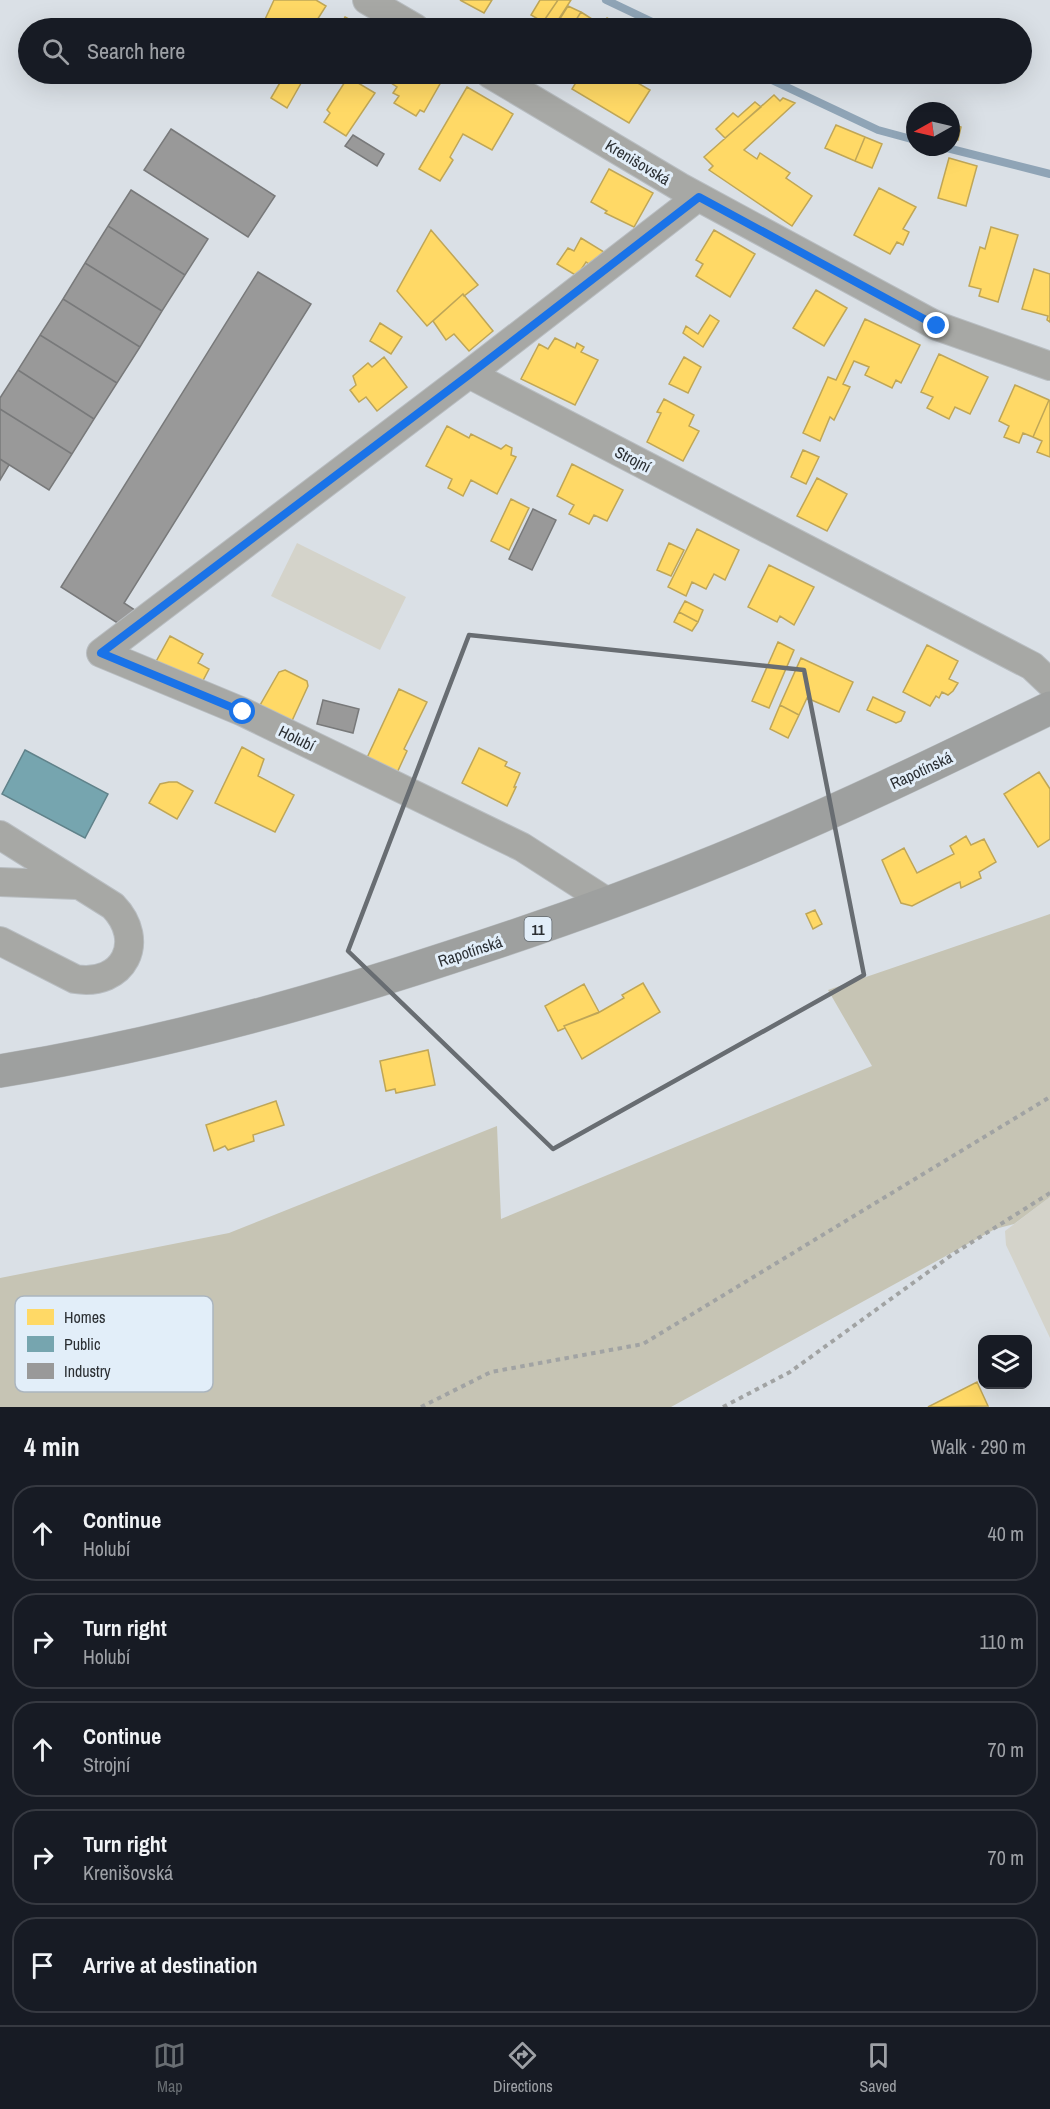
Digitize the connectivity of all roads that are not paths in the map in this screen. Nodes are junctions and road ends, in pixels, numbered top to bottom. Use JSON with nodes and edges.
{"nodes":[{"id":1,"x":367,"y":0,"type":"edge"},
{"id":2,"x":398,"y":18,"type":"edge"},
{"id":3,"x":507,"y":84,"type":"edge"},
{"id":4,"x":699,"y":197,"type":"junction"},
{"id":5,"x":1050,"y":366,"type":"edge"},
{"id":6,"x":470,"y":374,"type":"junction"},
{"id":7,"x":1050,"y":683,"type":"edge"},
{"id":8,"x":1050,"y":708,"type":"edge"},
{"id":9,"x":0,"y":836,"type":"edge"},
{"id":10,"x":0,"y":882,"type":"edge"},
{"id":11,"x":80,"y":885,"type":"junction"},
{"id":12,"x":609,"y":903,"type":"junction"},
{"id":13,"x":0,"y":940,"type":"edge"},
{"id":14,"x":0,"y":1071,"type":"edge"}],
"edges":[{"from":1,"to":2,"type":"street"},
{"from":3,"to":4,"type":"street","name":"Krenišovská"},
{"from":4,"to":5,"type":"street","name":"Krenišovská"},
{"from":4,"to":6,"type":"street"},
{"from":6,"to":7,"type":"street","name":"Strojní"},
{"from":6,"to":12,"type":"street","name":"Holubí"},
{"from":8,"to":12,"type":"main road","name":"Rapotínská","number":"11"},
{"from":9,"to":11,"type":"street"},
{"from":10,"to":11,"type":"street"},
{"from":11,"to":13,"type":"street"},
{"from":12,"to":14,"type":"main road","name":"Rapotínská","number":"11"}]}
